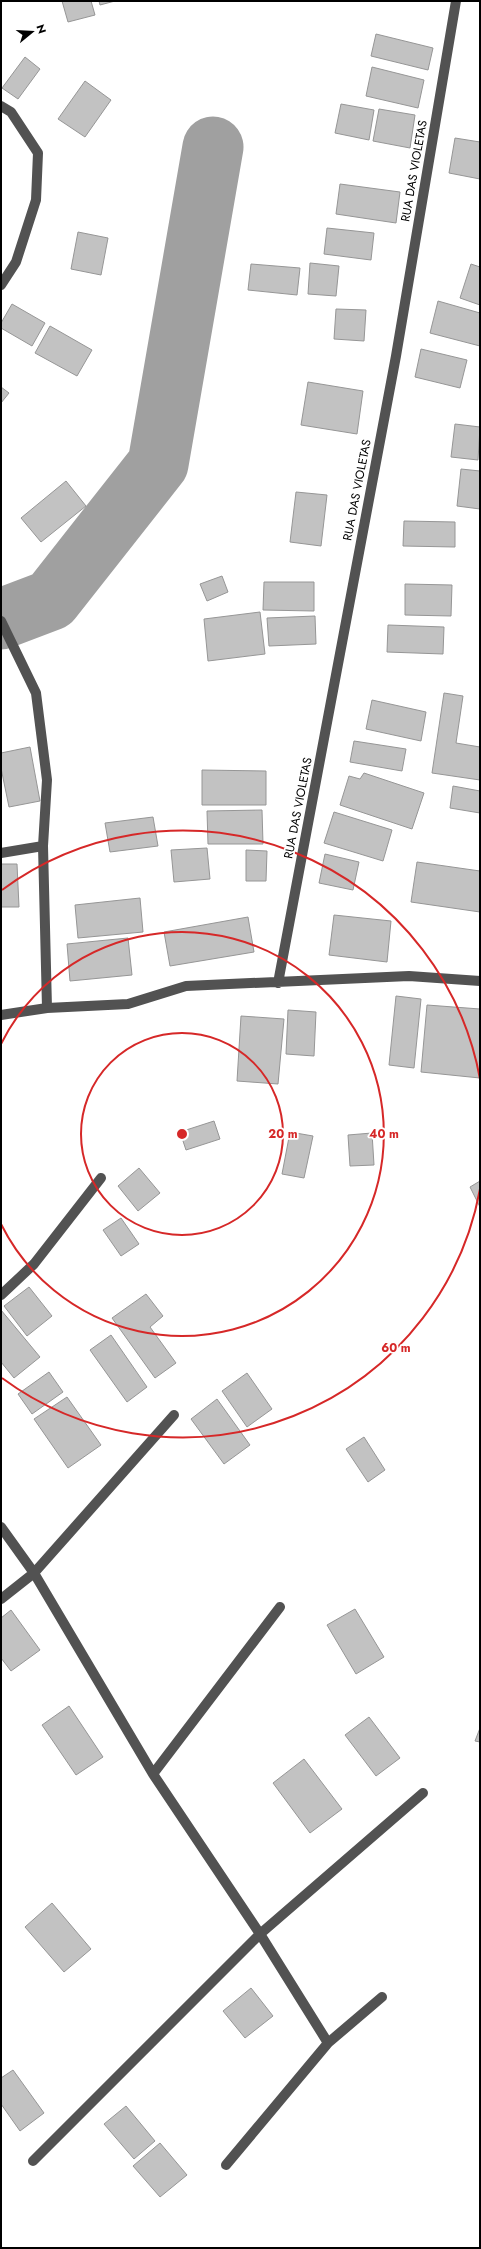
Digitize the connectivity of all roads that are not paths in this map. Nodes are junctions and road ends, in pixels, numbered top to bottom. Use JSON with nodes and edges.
{"nodes":[{"id":1,"x":456,"y":1,"type":"edge"},
{"id":2,"x":1,"y":106,"type":"edge"},
{"id":3,"x":1,"y":286,"type":"edge"},
{"id":4,"x":1,"y":621,"type":"edge"},
{"id":5,"x":43,"y":846,"type":"junction"},
{"id":6,"x":1,"y":853,"type":"edge"},
{"id":7,"x":480,"y":981,"type":"edge"},
{"id":8,"x":278,"y":983,"type":"junction"},
{"id":9,"x":47,"y":1008,"type":"junction"},
{"id":10,"x":1,"y":1015,"type":"edge"},
{"id":11,"x":101,"y":1178,"type":"dead end"},
{"id":12,"x":1,"y":1295,"type":"edge"},
{"id":13,"x":174,"y":1415,"type":"dead end"},
{"id":14,"x":1,"y":1526,"type":"edge"},
{"id":15,"x":34,"y":1573,"type":"junction"},
{"id":16,"x":1,"y":1599,"type":"edge"},
{"id":17,"x":280,"y":1607,"type":"dead end"},
{"id":18,"x":153,"y":1774,"type":"junction"},
{"id":19,"x":423,"y":1793,"type":"dead end"},
{"id":20,"x":260,"y":1934,"type":"junction"},
{"id":21,"x":382,"y":1997,"type":"dead end"},
{"id":22,"x":328,"y":2043,"type":"junction"},
{"id":23,"x":33,"y":2161,"type":"dead end"},
{"id":24,"x":226,"y":2165,"type":"dead end"}],
"edges":[{"from":1,"to":8,"type":"street","name":"RUA DAS VIOLETAS"},
{"from":2,"to":3,"type":"street"},
{"from":4,"to":5,"type":"street"},
{"from":5,"to":6,"type":"street"},
{"from":5,"to":9,"type":"street"},
{"from":7,"to":8,"type":"street"},
{"from":8,"to":9,"type":"street"},
{"from":9,"to":10,"type":"street"},
{"from":11,"to":12,"type":"street"},
{"from":13,"to":15,"type":"street"},
{"from":14,"to":15,"type":"street"},
{"from":15,"to":16,"type":"street"},
{"from":15,"to":18,"type":"street"},
{"from":17,"to":18,"type":"street"},
{"from":18,"to":20,"type":"street"},
{"from":19,"to":20,"type":"street"},
{"from":20,"to":22,"type":"street"},
{"from":20,"to":23,"type":"street"},
{"from":21,"to":22,"type":"street"},
{"from":22,"to":24,"type":"street"}]}
